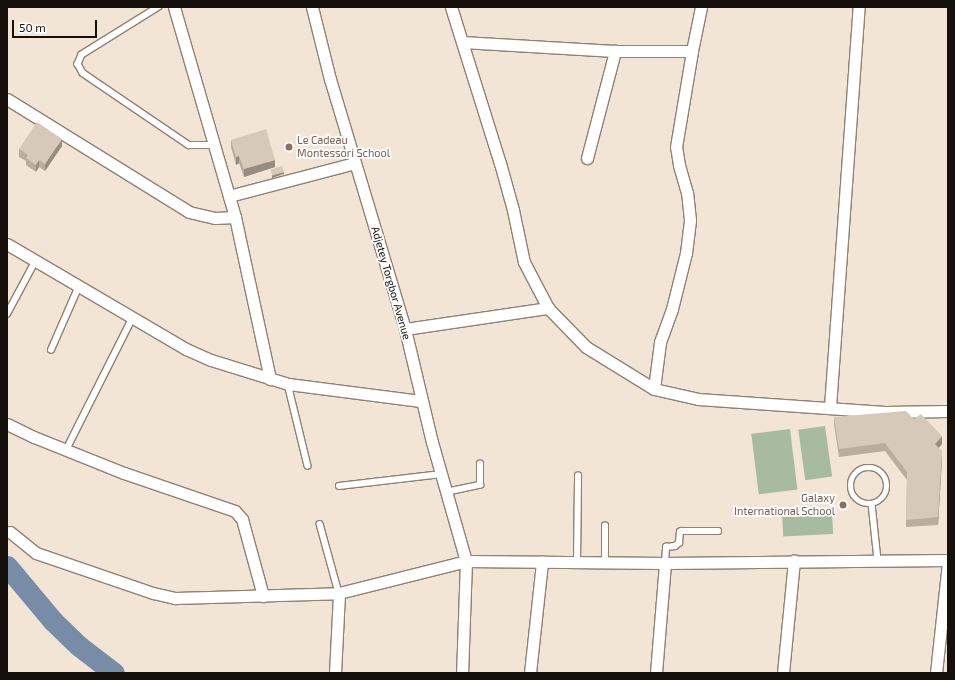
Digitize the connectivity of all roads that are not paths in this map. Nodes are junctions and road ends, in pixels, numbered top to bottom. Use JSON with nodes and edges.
{"nodes":[{"id":1,"x":159,"y":7,"type":"edge"},
{"id":2,"x":174,"y":7,"type":"edge"},
{"id":3,"x":312,"y":7,"type":"edge"},
{"id":4,"x":451,"y":7,"type":"edge"},
{"id":5,"x":701,"y":7,"type":"edge"},
{"id":6,"x":859,"y":7,"type":"edge"},
{"id":7,"x":462,"y":42,"type":"junction"},
{"id":8,"x":615,"y":51,"type":"junction"},
{"id":9,"x":692,"y":51,"type":"junction"},
{"id":10,"x":7,"y":99,"type":"edge"},
{"id":11,"x":214,"y":145,"type":"junction"},
{"id":12,"x":587,"y":158,"type":"dead end"},
{"id":13,"x":355,"y":163,"type":"junction"},
{"id":14,"x":229,"y":196,"type":"junction"},
{"id":15,"x":235,"y":217,"type":"junction"},
{"id":16,"x":7,"y":244,"type":"edge"},
{"id":17,"x":36,"y":260,"type":"junction"},
{"id":18,"x":79,"y":286,"type":"junction"},
{"id":19,"x":548,"y":308,"type":"junction"},
{"id":20,"x":7,"y":314,"type":"edge"},
{"id":21,"x":133,"y":317,"type":"junction"},
{"id":22,"x":405,"y":328,"type":"junction"},
{"id":23,"x":51,"y":350,"type":"dead end"},
{"id":24,"x":270,"y":379,"type":"junction"},
{"id":25,"x":288,"y":384,"type":"junction"},
{"id":26,"x":654,"y":389,"type":"junction"},
{"id":27,"x":421,"y":401,"type":"junction"},
{"id":28,"x":830,"y":407,"type":"junction"},
{"id":29,"x":948,"y":411,"type":"edge"},
{"id":30,"x":7,"y":424,"type":"edge"},
{"id":31,"x":66,"y":450,"type":"junction"},
{"id":32,"x":480,"y":464,"type":"dead end"},
{"id":33,"x":308,"y":466,"type":"dead end"},
{"id":34,"x":441,"y":474,"type":"junction"},
{"id":35,"x":578,"y":476,"type":"dead end"},
{"id":36,"x":339,"y":486,"type":"dead end"},
{"id":37,"x":446,"y":492,"type":"junction"},
{"id":38,"x":872,"y":504,"type":"junction"},
{"id":39,"x":320,"y":524,"type":"dead end"},
{"id":40,"x":605,"y":526,"type":"dead end"},
{"id":41,"x":718,"y":531,"type":"dead end"},
{"id":42,"x":10,"y":532,"type":"dead end"},
{"id":43,"x":878,"y":560,"type":"junction"},
{"id":44,"x":466,"y":561,"type":"junction"},
{"id":45,"x":794,"y":561,"type":"junction"},
{"id":46,"x":948,"y":561,"type":"edge"},
{"id":47,"x":542,"y":562,"type":"junction"},
{"id":48,"x":577,"y":562,"type":"junction"},
{"id":49,"x":605,"y":562,"type":"junction"},
{"id":50,"x":665,"y":563,"type":"junction"},
{"id":51,"x":339,"y":593,"type":"junction"},
{"id":52,"x":262,"y":596,"type":"junction"},
{"id":53,"x":335,"y":673,"type":"edge"},
{"id":54,"x":462,"y":673,"type":"edge"},
{"id":55,"x":530,"y":673,"type":"edge"},
{"id":56,"x":656,"y":673,"type":"edge"},
{"id":57,"x":783,"y":673,"type":"edge"},
{"id":58,"x":936,"y":673,"type":"edge"}],
"edges":[{"from":1,"to":11,"type":"lane"},
{"from":2,"to":11,"type":"street"},
{"from":3,"to":13,"type":"street","name":"Adjetey Torgbor Avenue"},
{"from":4,"to":7,"type":"street"},
{"from":5,"to":9,"type":"street"},
{"from":6,"to":28,"type":"street"},
{"from":7,"to":8,"type":"street"},
{"from":7,"to":19,"type":"street"},
{"from":8,"to":9,"type":"street"},
{"from":8,"to":12,"type":"street"},
{"from":9,"to":26,"type":"street"},
{"from":10,"to":15,"type":"street"},
{"from":11,"to":14,"type":"street"},
{"from":13,"to":14,"type":"street"},
{"from":13,"to":22,"type":"street","name":"Adjetey Torgbor Avenue"},
{"from":14,"to":15,"type":"street"},
{"from":15,"to":24,"type":"street"},
{"from":16,"to":17,"type":"street"},
{"from":17,"to":18,"type":"street"},
{"from":17,"to":20,"type":"lane"},
{"from":18,"to":21,"type":"street"},
{"from":18,"to":23,"type":"lane"},
{"from":19,"to":22,"type":"street"},
{"from":19,"to":26,"type":"street"},
{"from":21,"to":24,"type":"street"},
{"from":21,"to":31,"type":"lane"},
{"from":22,"to":27,"type":"street","name":"Adjetey Torgbor Avenue"},
{"from":24,"to":25,"type":"street"},
{"from":25,"to":27,"type":"street"},
{"from":25,"to":33,"type":"lane"},
{"from":26,"to":28,"type":"street"},
{"from":27,"to":34,"type":"street","name":"Adjetey Torgbor Avenue"},
{"from":28,"to":29,"type":"street"},
{"from":30,"to":31,"type":"street"},
{"from":31,"to":52,"type":"street"},
{"from":32,"to":37,"type":"lane"},
{"from":34,"to":36,"type":"lane"},
{"from":34,"to":37,"type":"street","name":"Adjetey Torgbor Avenue"},
{"from":35,"to":48,"type":"lane"},
{"from":37,"to":44,"type":"street","name":"Adjetey Torgbor Avenue"},
{"from":38,"to":38,"type":"lane"},
{"from":38,"to":43,"type":"lane"},
{"from":39,"to":51,"type":"lane"},
{"from":40,"to":49,"type":"lane"},
{"from":41,"to":50,"type":"lane"},
{"from":42,"to":52,"type":"street"},
{"from":43,"to":45,"type":"street"},
{"from":43,"to":46,"type":"street"},
{"from":44,"to":47,"type":"street"},
{"from":44,"to":51,"type":"street"},
{"from":44,"to":54,"type":"street","name":"Adjetey Torgbor Avenue"},
{"from":45,"to":50,"type":"street"},
{"from":45,"to":57,"type":"street"},
{"from":46,"to":58,"type":"street"},
{"from":47,"to":48,"type":"street"},
{"from":47,"to":55,"type":"street"},
{"from":48,"to":49,"type":"street"},
{"from":49,"to":50,"type":"street"},
{"from":50,"to":56,"type":"street"},
{"from":51,"to":52,"type":"street"},
{"from":51,"to":53,"type":"street"}]}
